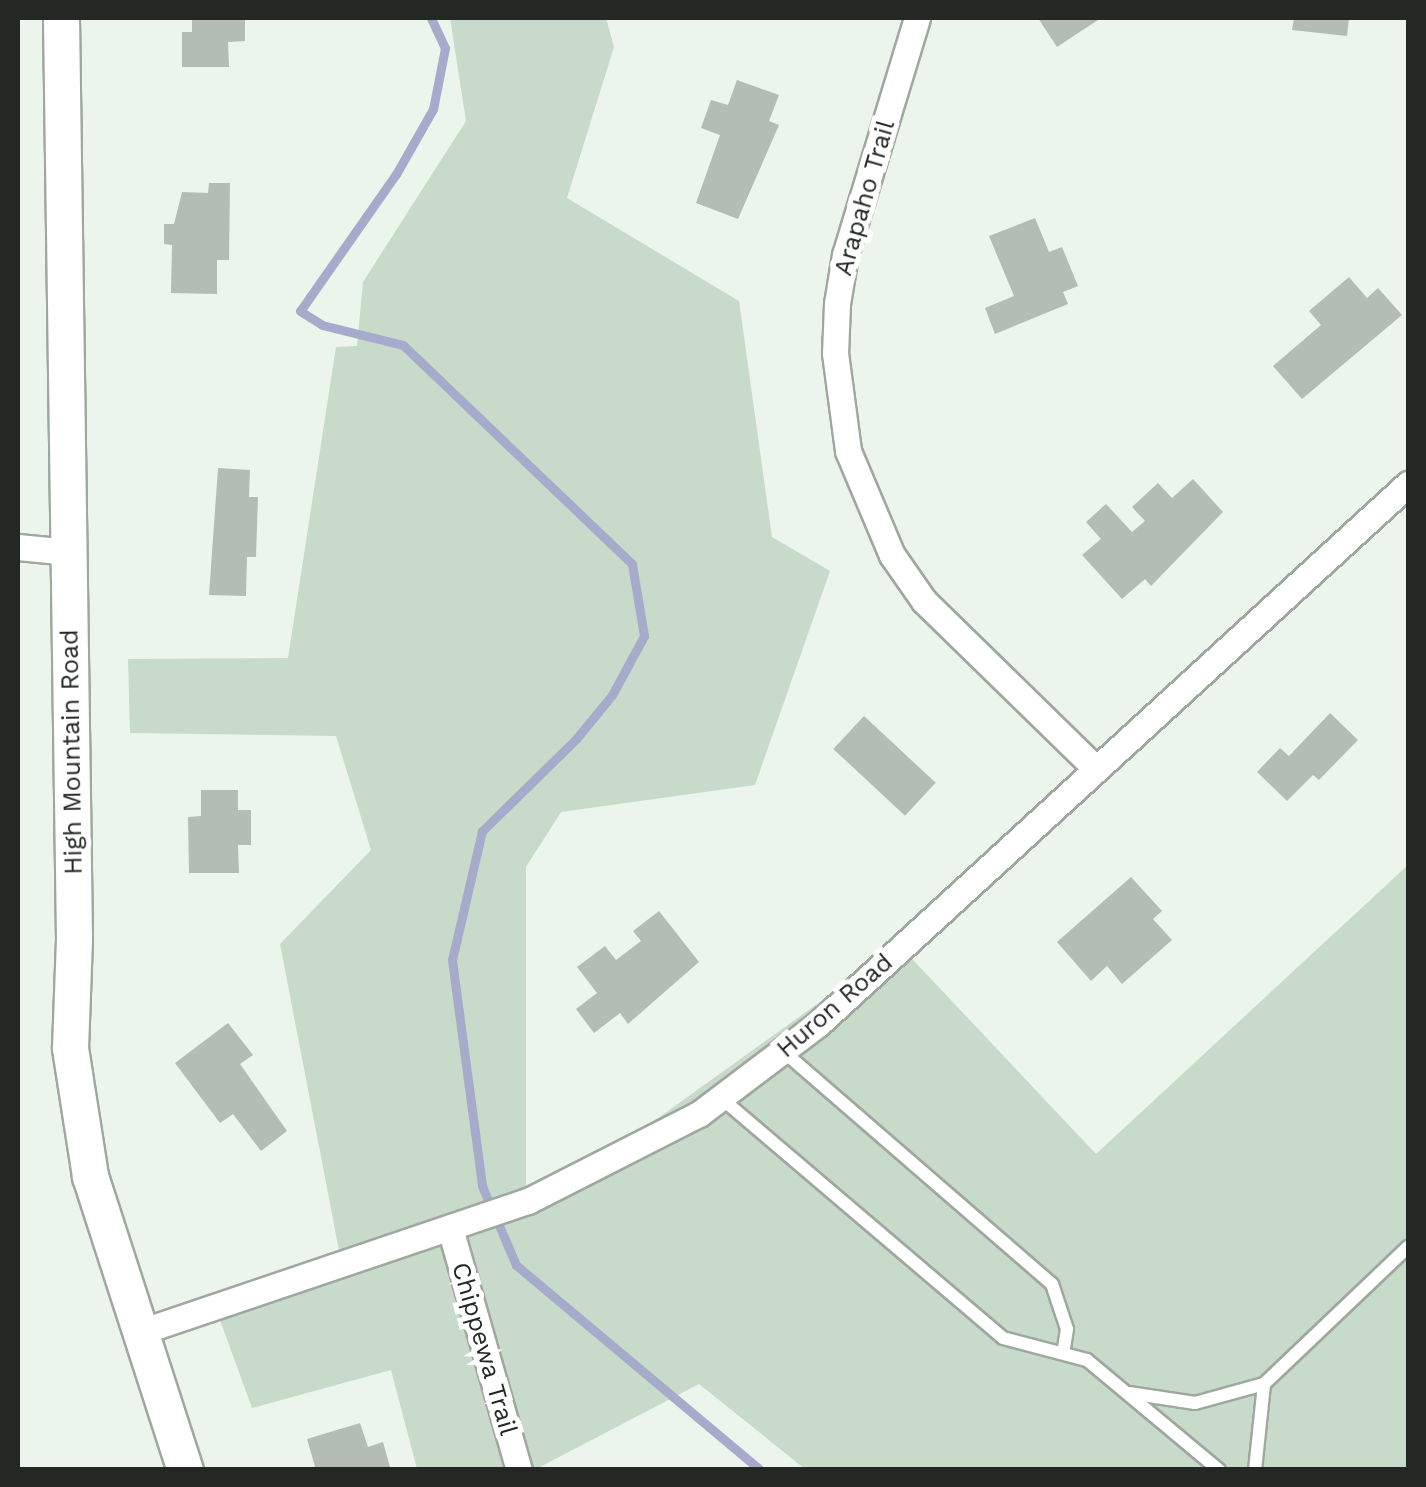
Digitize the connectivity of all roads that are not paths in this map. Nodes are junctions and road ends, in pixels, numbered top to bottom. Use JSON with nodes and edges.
{"nodes":[{"id":1,"x":61,"y":18,"type":"edge"},
{"id":2,"x":917,"y":18,"type":"edge"},
{"id":3,"x":1408,"y":484,"type":"edge"},
{"id":4,"x":18,"y":547,"type":"edge"},
{"id":5,"x":69,"y":552,"type":"junction"},
{"id":6,"x":1096,"y":769,"type":"junction"},
{"id":7,"x":784,"y":1052,"type":"junction"},
{"id":8,"x":721,"y":1098,"type":"junction"},
{"id":9,"x":450,"y":1228,"type":"junction"},
{"id":10,"x":1408,"y":1247,"type":"edge"},
{"id":11,"x":140,"y":1332,"type":"junction"},
{"id":12,"x":1063,"y":1353,"type":"junction"},
{"id":13,"x":1264,"y":1384,"type":"junction"},
{"id":14,"x":1128,"y":1393,"type":"junction"},
{"id":15,"x":185,"y":1470,"type":"edge"},
{"id":16,"x":519,"y":1470,"type":"edge"},
{"id":17,"x":1218,"y":1470,"type":"edge"},
{"id":18,"x":1255,"y":1470,"type":"edge"}],
"edges":[{"from":1,"to":5,"type":"main road","name":"High Mountain Road"},
{"from":2,"to":6,"type":"street","name":"Arapaho Trail"},
{"from":3,"to":6,"type":"street","name":"Huron Road"},
{"from":4,"to":5,"type":"street"},
{"from":5,"to":11,"type":"main road","name":"High Mountain Road"},
{"from":6,"to":7,"type":"street","name":"Huron Road"},
{"from":7,"to":8,"type":"street","name":"Huron Road"},
{"from":7,"to":12,"type":"lane"},
{"from":8,"to":9,"type":"street","name":"Huron Road"},
{"from":8,"to":12,"type":"lane"},
{"from":9,"to":11,"type":"street","name":"Huron Road"},
{"from":9,"to":16,"type":"street","name":"Chippewa Trail"},
{"from":10,"to":13,"type":"lane"},
{"from":11,"to":15,"type":"main road","name":"High Mountain Road"},
{"from":12,"to":14,"type":"lane"},
{"from":13,"to":14,"type":"lane"},
{"from":13,"to":18,"type":"lane"},
{"from":14,"to":17,"type":"lane"}]}
